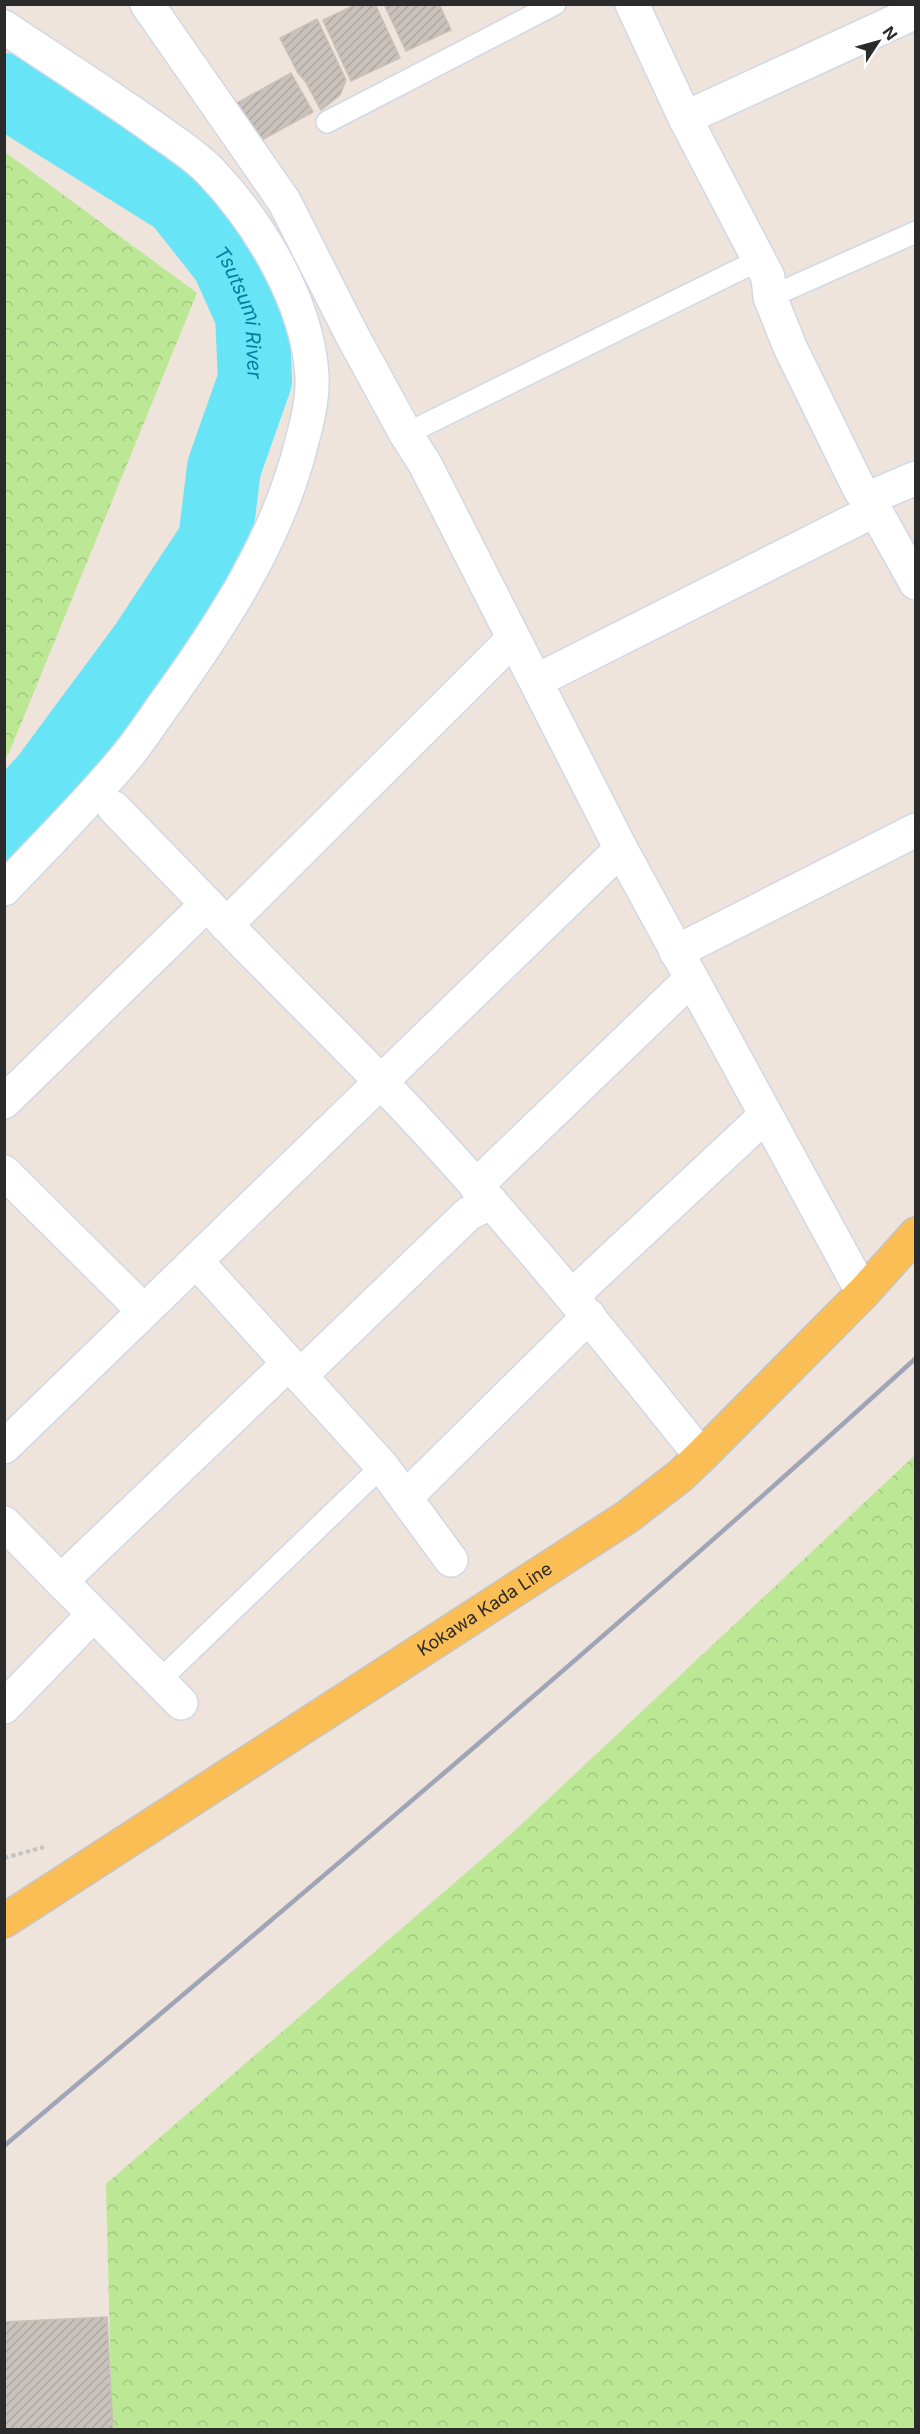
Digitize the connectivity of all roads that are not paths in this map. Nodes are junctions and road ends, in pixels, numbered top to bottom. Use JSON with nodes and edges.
{"nodes":[{"id":1,"x":147,"y":4,"type":"edge"},
{"id":2,"x":555,"y":4,"type":"edge"},
{"id":3,"x":632,"y":4,"type":"edge"},
{"id":4,"x":915,"y":12,"type":"edge"},
{"id":5,"x":874,"y":16,"type":"edge"},
{"id":6,"x":4,"y":27,"type":"edge"},
{"id":7,"x":685,"y":118,"type":"junction"},
{"id":8,"x":327,"y":122,"type":"dead end"},
{"id":9,"x":915,"y":232,"type":"edge"},
{"id":10,"x":759,"y":260,"type":"junction"},
{"id":11,"x":770,"y":297,"type":"junction"},
{"id":12,"x":406,"y":434,"type":"junction"},
{"id":13,"x":915,"y":478,"type":"edge"},
{"id":14,"x":871,"y":505,"type":"junction"},
{"id":15,"x":915,"y":583,"type":"edge"},
{"id":16,"x":513,"y":639,"type":"junction"},
{"id":17,"x":536,"y":681,"type":"junction"},
{"id":18,"x":114,"y":808,"type":"dead end"},
{"id":19,"x":915,"y":830,"type":"edge"},
{"id":20,"x":621,"y":849,"type":"junction"},
{"id":21,"x":4,"y":889,"type":"edge"},
{"id":22,"x":216,"y":915,"type":"junction"},
{"id":23,"x":684,"y":966,"type":"junction"},
{"id":24,"x":382,"y":1083,"type":"junction"},
{"id":25,"x":4,"y":1102,"type":"edge"},
{"id":26,"x":766,"y":1115,"type":"junction"},
{"id":27,"x":7,"y":1180,"type":"edge"},
{"id":28,"x":484,"y":1194,"type":"junction"},
{"id":29,"x":915,"y":1234,"type":"edge"},
{"id":30,"x":196,"y":1261,"type":"junction"},
{"id":31,"x":863,"y":1293,"type":"junction"},
{"id":32,"x":580,"y":1306,"type":"junction"},
{"id":33,"x":144,"y":1311,"type":"junction"},
{"id":34,"x":294,"y":1370,"type":"junction"},
{"id":35,"x":4,"y":1447,"type":"edge"},
{"id":36,"x":701,"y":1456,"type":"junction"},
{"id":37,"x":382,"y":1466,"type":"junction"},
{"id":38,"x":406,"y":1497,"type":"junction"},
{"id":39,"x":4,"y":1523,"type":"edge"},
{"id":40,"x":451,"y":1560,"type":"dead end"},
{"id":41,"x":61,"y":1581,"type":"junction"},
{"id":42,"x":93,"y":1615,"type":"junction"},
{"id":43,"x":170,"y":1692,"type":"joint"},
{"id":44,"x":4,"y":1707,"type":"edge"},
{"id":45,"x":4,"y":1921,"type":"edge"}],
"edges":[{"from":1,"to":12,"type":"street"},
{"from":2,"to":8,"type":"lane"},
{"from":3,"to":7,"type":"street"},
{"from":4,"to":5,"type":"street"},
{"from":5,"to":7,"type":"street"},
{"from":6,"to":21,"type":"street"},
{"from":7,"to":10,"type":"street"},
{"from":9,"to":11,"type":"lane"},
{"from":10,"to":11,"type":"street"},
{"from":10,"to":12,"type":"lane"},
{"from":11,"to":14,"type":"street"},
{"from":12,"to":16,"type":"street"},
{"from":13,"to":14,"type":"street"},
{"from":14,"to":15,"type":"street"},
{"from":14,"to":17,"type":"street"},
{"from":16,"to":17,"type":"street"},
{"from":16,"to":22,"type":"street"},
{"from":17,"to":20,"type":"street"},
{"from":18,"to":22,"type":"street"},
{"from":19,"to":23,"type":"street"},
{"from":20,"to":23,"type":"street"},
{"from":20,"to":24,"type":"street"},
{"from":22,"to":24,"type":"street"},
{"from":22,"to":25,"type":"street"},
{"from":23,"to":26,"type":"street"},
{"from":23,"to":28,"type":"street"},
{"from":24,"to":28,"type":"street"},
{"from":24,"to":30,"type":"street"},
{"from":26,"to":31,"type":"street"},
{"from":26,"to":32,"type":"street"},
{"from":27,"to":33,"type":"street"},
{"from":28,"to":32,"type":"street"},
{"from":28,"to":34,"type":"street"},
{"from":29,"to":31,"type":"main road","name":"Kokawa Kada Line"},
{"from":30,"to":33,"type":"street"},
{"from":30,"to":34,"type":"street"},
{"from":31,"to":36,"type":"main road","name":"Kokawa Kada Line"},
{"from":32,"to":36,"type":"street"},
{"from":32,"to":38,"type":"street"},
{"from":33,"to":35,"type":"street"},
{"from":34,"to":37,"type":"street"},
{"from":34,"to":41,"type":"street"},
{"from":36,"to":45,"type":"main road","name":"Kokawa Kada Line"},
{"from":37,"to":38,"type":"street"},
{"from":37,"to":43,"type":"lane"},
{"from":38,"to":40,"type":"street"},
{"from":39,"to":41,"type":"street"},
{"from":41,"to":42,"type":"street"},
{"from":42,"to":43,"type":"street"},
{"from":42,"to":44,"type":"street"}]}
